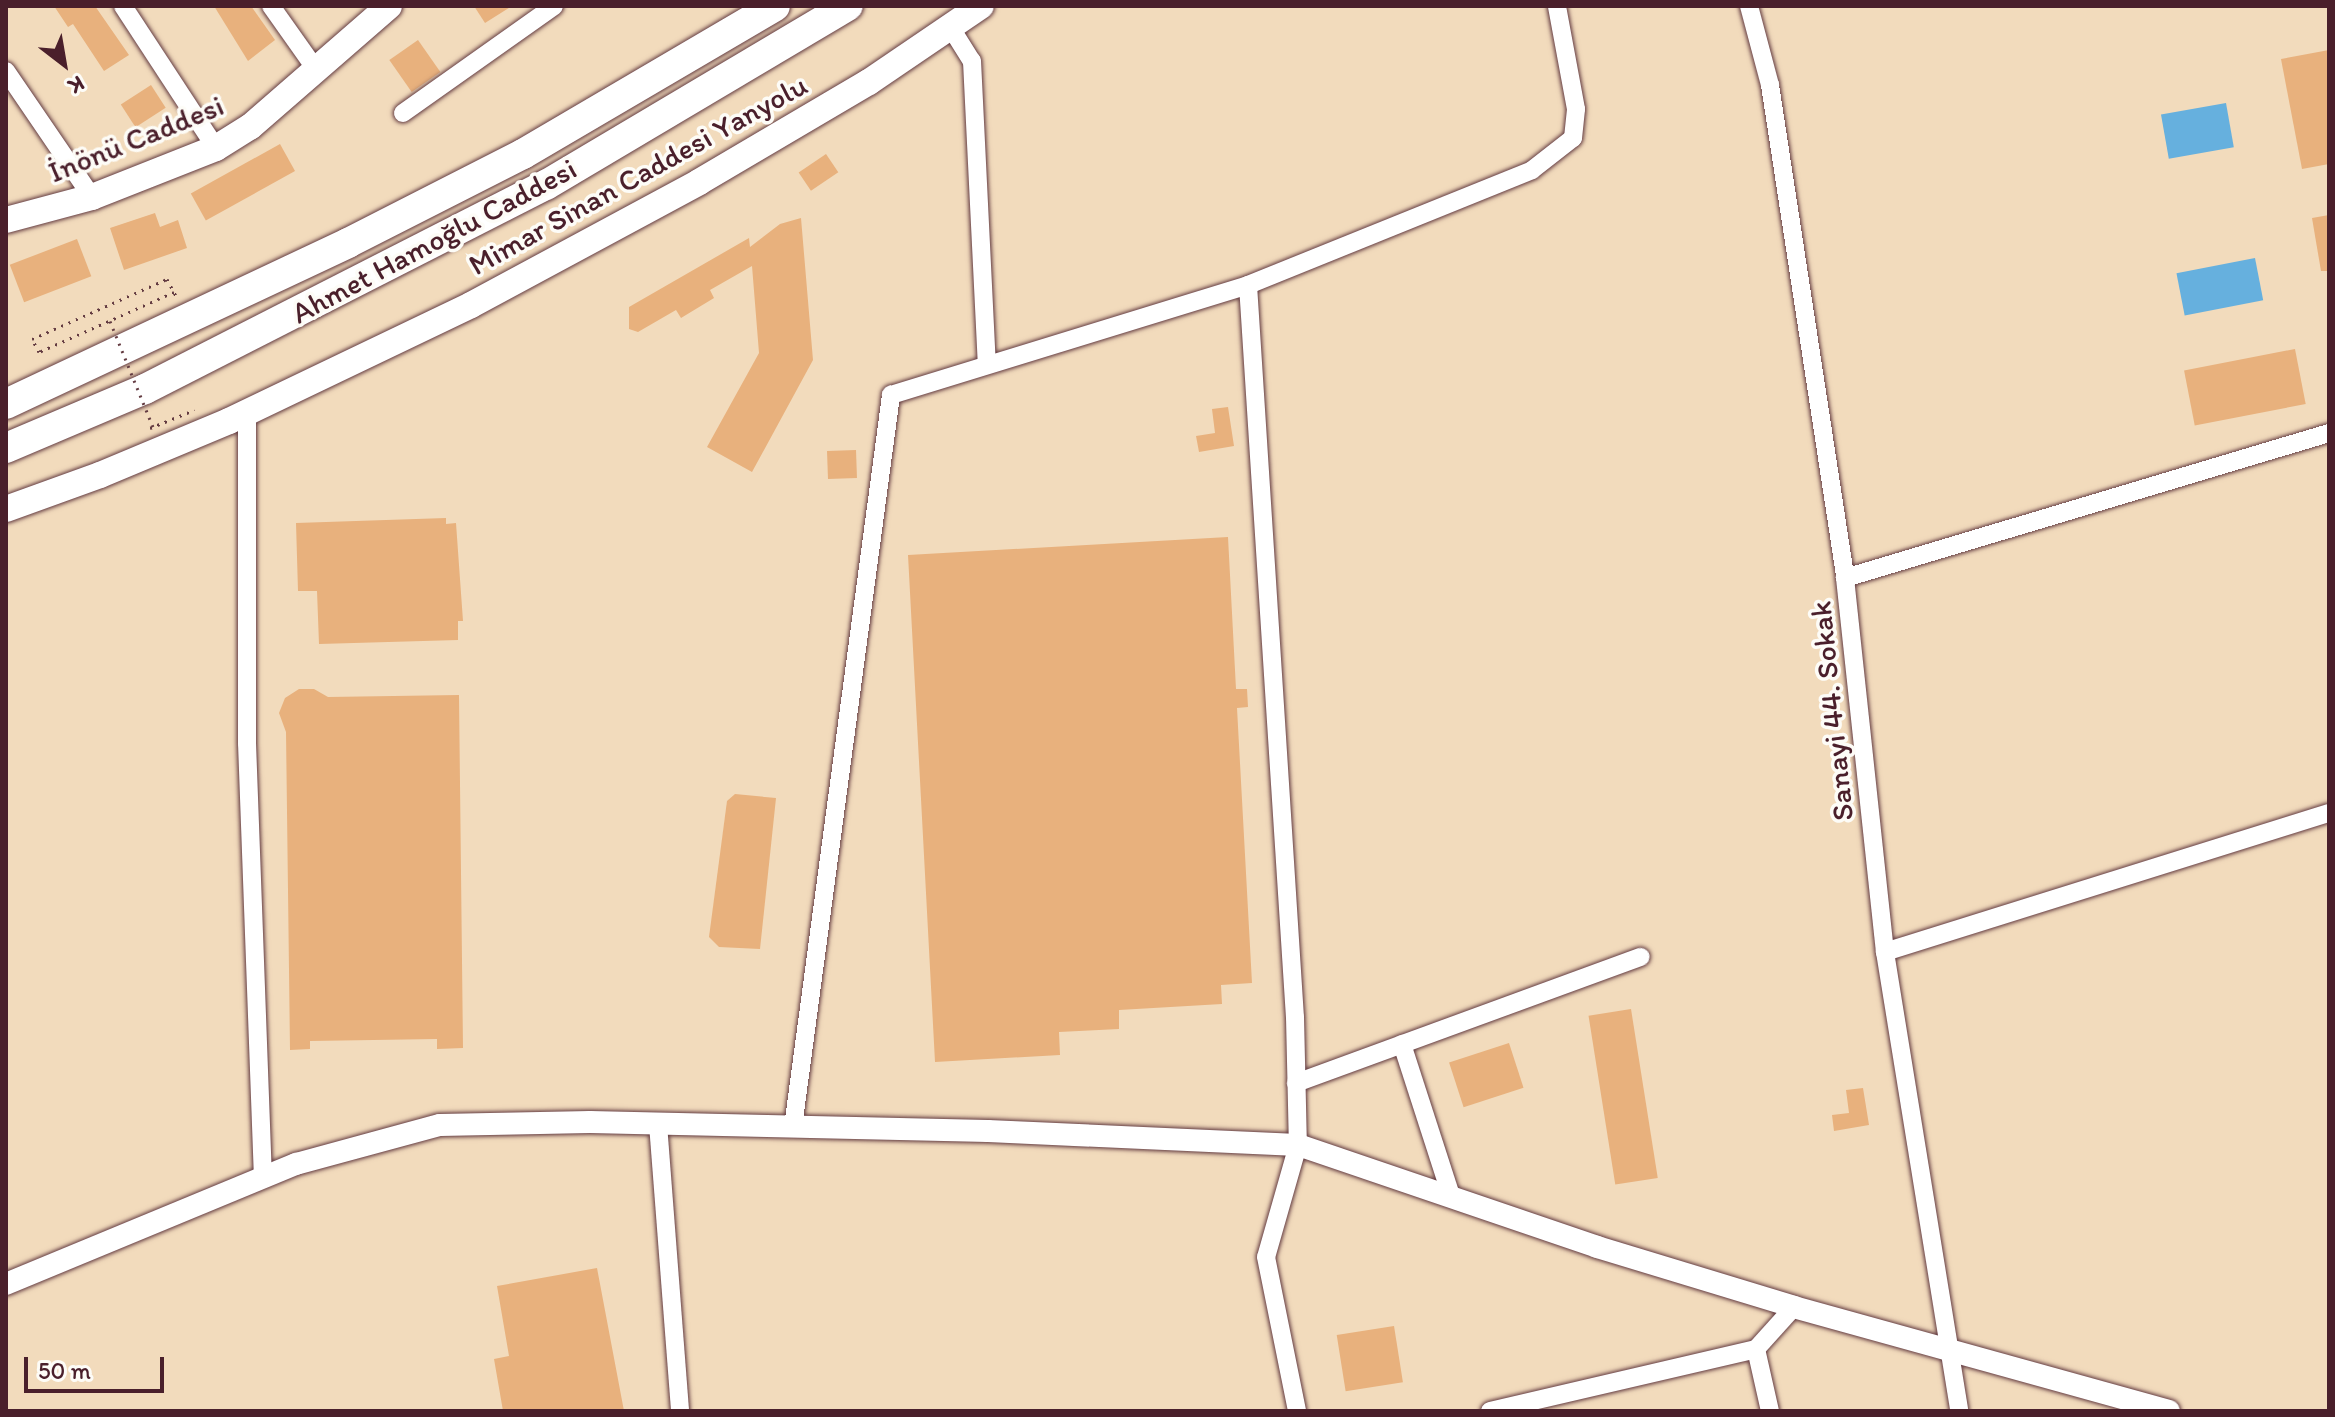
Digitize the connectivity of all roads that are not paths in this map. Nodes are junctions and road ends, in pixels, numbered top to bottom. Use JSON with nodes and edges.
{"nodes":[{"id":1,"x":123,"y":6,"type":"edge"},
{"id":2,"x":271,"y":6,"type":"edge"},
{"id":3,"x":389,"y":6,"type":"edge"},
{"id":4,"x":554,"y":6,"type":"edge"},
{"id":5,"x":775,"y":6,"type":"edge"},
{"id":6,"x":848,"y":6,"type":"edge"},
{"id":7,"x":981,"y":6,"type":"edge"},
{"id":8,"x":1557,"y":6,"type":"edge"},
{"id":9,"x":1749,"y":6,"type":"edge"},
{"id":10,"x":951,"y":28,"type":"junction"},
{"id":11,"x":6,"y":71,"type":"edge"},
{"id":12,"x":317,"y":71,"type":"junction"},
{"id":13,"x":403,"y":113,"type":"dead end"},
{"id":14,"x":216,"y":148,"type":"junction"},
{"id":15,"x":92,"y":197,"type":"junction"},
{"id":16,"x":6,"y":220,"type":"edge"},
{"id":17,"x":1248,"y":285,"type":"junction"},
{"id":18,"x":987,"y":364,"type":"junction"},
{"id":19,"x":6,"y":404,"type":"edge"},
{"id":20,"x":247,"y":412,"type":"junction"},
{"id":21,"x":2329,"y":433,"type":"edge"},
{"id":22,"x":6,"y":448,"type":"edge"},
{"id":23,"x":6,"y":509,"type":"edge"},
{"id":24,"x":1845,"y":578,"type":"junction"},
{"id":25,"x":2329,"y":813,"type":"edge"},
{"id":26,"x":1885,"y":952,"type":"junction"},
{"id":27,"x":1641,"y":957,"type":"dead end"},
{"id":28,"x":1402,"y":1044,"type":"junction"},
{"id":29,"x":1296,"y":1083,"type":"junction"},
{"id":30,"x":658,"y":1124,"type":"junction"},
{"id":31,"x":793,"y":1127,"type":"junction"},
{"id":32,"x":1298,"y":1145,"type":"junction"},
{"id":33,"x":263,"y":1178,"type":"junction"},
{"id":34,"x":1451,"y":1196,"type":"junction"},
{"id":35,"x":6,"y":1284,"type":"edge"},
{"id":36,"x":1794,"y":1307,"type":"junction"},
{"id":37,"x":1950,"y":1348,"type":"junction"},
{"id":38,"x":1756,"y":1349,"type":"junction"},
{"id":39,"x":680,"y":1411,"type":"edge"},
{"id":40,"x":1297,"y":1411,"type":"edge"},
{"id":41,"x":1490,"y":1411,"type":"edge"},
{"id":42,"x":1770,"y":1411,"type":"edge"},
{"id":43,"x":1959,"y":1411,"type":"edge"},
{"id":44,"x":2169,"y":1411,"type":"edge"}],
"edges":[{"from":1,"to":14,"type":"street"},
{"from":2,"to":12,"type":"street"},
{"from":3,"to":12,"type":"main road","name":"İnönü Caddesi"},
{"from":4,"to":13,"type":"street"},
{"from":5,"to":19,"type":"highway","name":"Ahmet Hamoğlu Caddesi"},
{"from":6,"to":22,"type":"highway","name":"Ahmet Hamoğlu Caddesi"},
{"from":7,"to":10,"type":"main road","name":"Mimar Sinan Caddesi Yanyolu"},
{"from":8,"to":17,"type":"street"},
{"from":9,"to":24,"type":"street","name":"Sanayi 44. Sokak"},
{"from":10,"to":18,"type":"street"},
{"from":10,"to":20,"type":"main road","name":"Mimar Sinan Caddesi Yanyolu"},
{"from":11,"to":15,"type":"street"},
{"from":12,"to":14,"type":"main road","name":"İnönü Caddesi"},
{"from":14,"to":15,"type":"main road","name":"İnönü Caddesi"},
{"from":15,"to":16,"type":"main road","name":"İnönü Caddesi"},
{"from":17,"to":18,"type":"street"},
{"from":17,"to":29,"type":"street"},
{"from":18,"to":31,"type":"street"},
{"from":20,"to":23,"type":"main road","name":"Mimar Sinan Caddesi Yanyolu"},
{"from":20,"to":33,"type":"street"},
{"from":21,"to":24,"type":"street"},
{"from":24,"to":26,"type":"street","name":"Sanayi 44. Sokak"},
{"from":25,"to":26,"type":"street"},
{"from":26,"to":37,"type":"street","name":"Sanayi 44. Sokak"},
{"from":27,"to":28,"type":"street"},
{"from":28,"to":29,"type":"street"},
{"from":28,"to":34,"type":"street"},
{"from":29,"to":32,"type":"street"},
{"from":30,"to":31,"type":"street"},
{"from":30,"to":33,"type":"street"},
{"from":30,"to":39,"type":"street"},
{"from":31,"to":32,"type":"street"},
{"from":32,"to":34,"type":"street"},
{"from":32,"to":40,"type":"street"},
{"from":33,"to":35,"type":"street"},
{"from":34,"to":36,"type":"street"},
{"from":36,"to":37,"type":"street"},
{"from":36,"to":38,"type":"street"},
{"from":37,"to":43,"type":"street","name":"Sanayi 44. Sokak"},
{"from":37,"to":44,"type":"street"},
{"from":38,"to":41,"type":"street"},
{"from":38,"to":42,"type":"street"}]}
